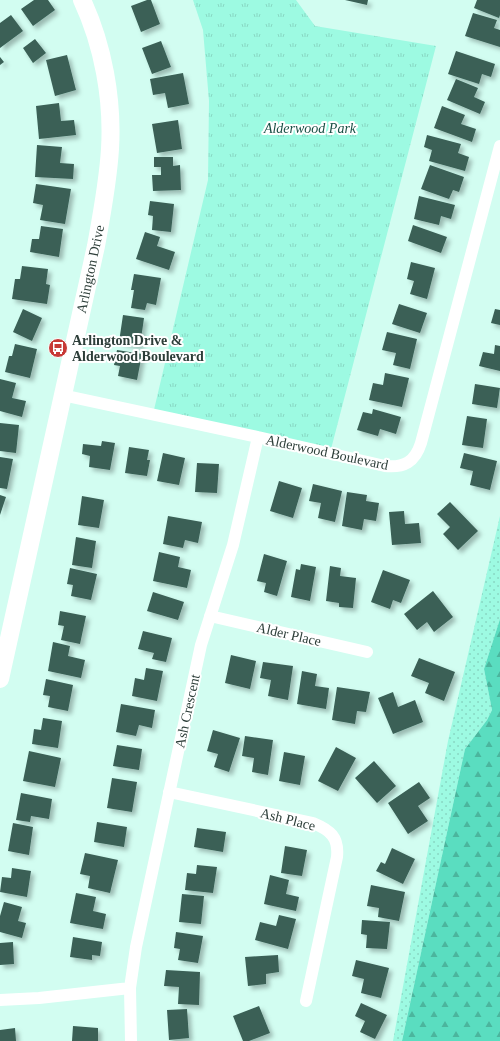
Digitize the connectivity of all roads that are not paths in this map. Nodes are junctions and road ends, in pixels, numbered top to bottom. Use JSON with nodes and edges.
{"nodes":[{"id":1,"x":82,"y":0,"type":"edge"},
{"id":2,"x":500,"y":146,"type":"edge"},
{"id":3,"x":62,"y":395,"type":"junction"},
{"id":4,"x":258,"y":436,"type":"junction"},
{"id":5,"x":210,"y":616,"type":"junction"},
{"id":6,"x":368,"y":652,"type":"dead end"},
{"id":7,"x":0,"y":679,"type":"edge"},
{"id":8,"x":169,"y":792,"type":"junction"},
{"id":9,"x":130,"y":988,"type":"junction"},
{"id":10,"x":0,"y":1000,"type":"edge"},
{"id":11,"x":306,"y":1001,"type":"dead end"},
{"id":12,"x":131,"y":1041,"type":"edge"}],
"edges":[{"from":1,"to":3,"type":"street","name":"Arlington Drive"},
{"from":2,"to":4,"type":"street","name":"Alderwood Boulevard"},
{"from":3,"to":4,"type":"street","name":"Alderwood Boulevard"},
{"from":3,"to":7,"type":"street","name":"Arlington Drive"},
{"from":4,"to":5,"type":"street","name":"Ash Crescent"},
{"from":5,"to":6,"type":"street","name":"Alder Place"},
{"from":5,"to":8,"type":"street","name":"Ash Crescent"},
{"from":8,"to":9,"type":"street","name":"Ash Crescent"},
{"from":8,"to":11,"type":"street","name":"Ash Place"},
{"from":9,"to":10,"type":"street"},
{"from":9,"to":12,"type":"street","name":"Ash Crescent"}]}
